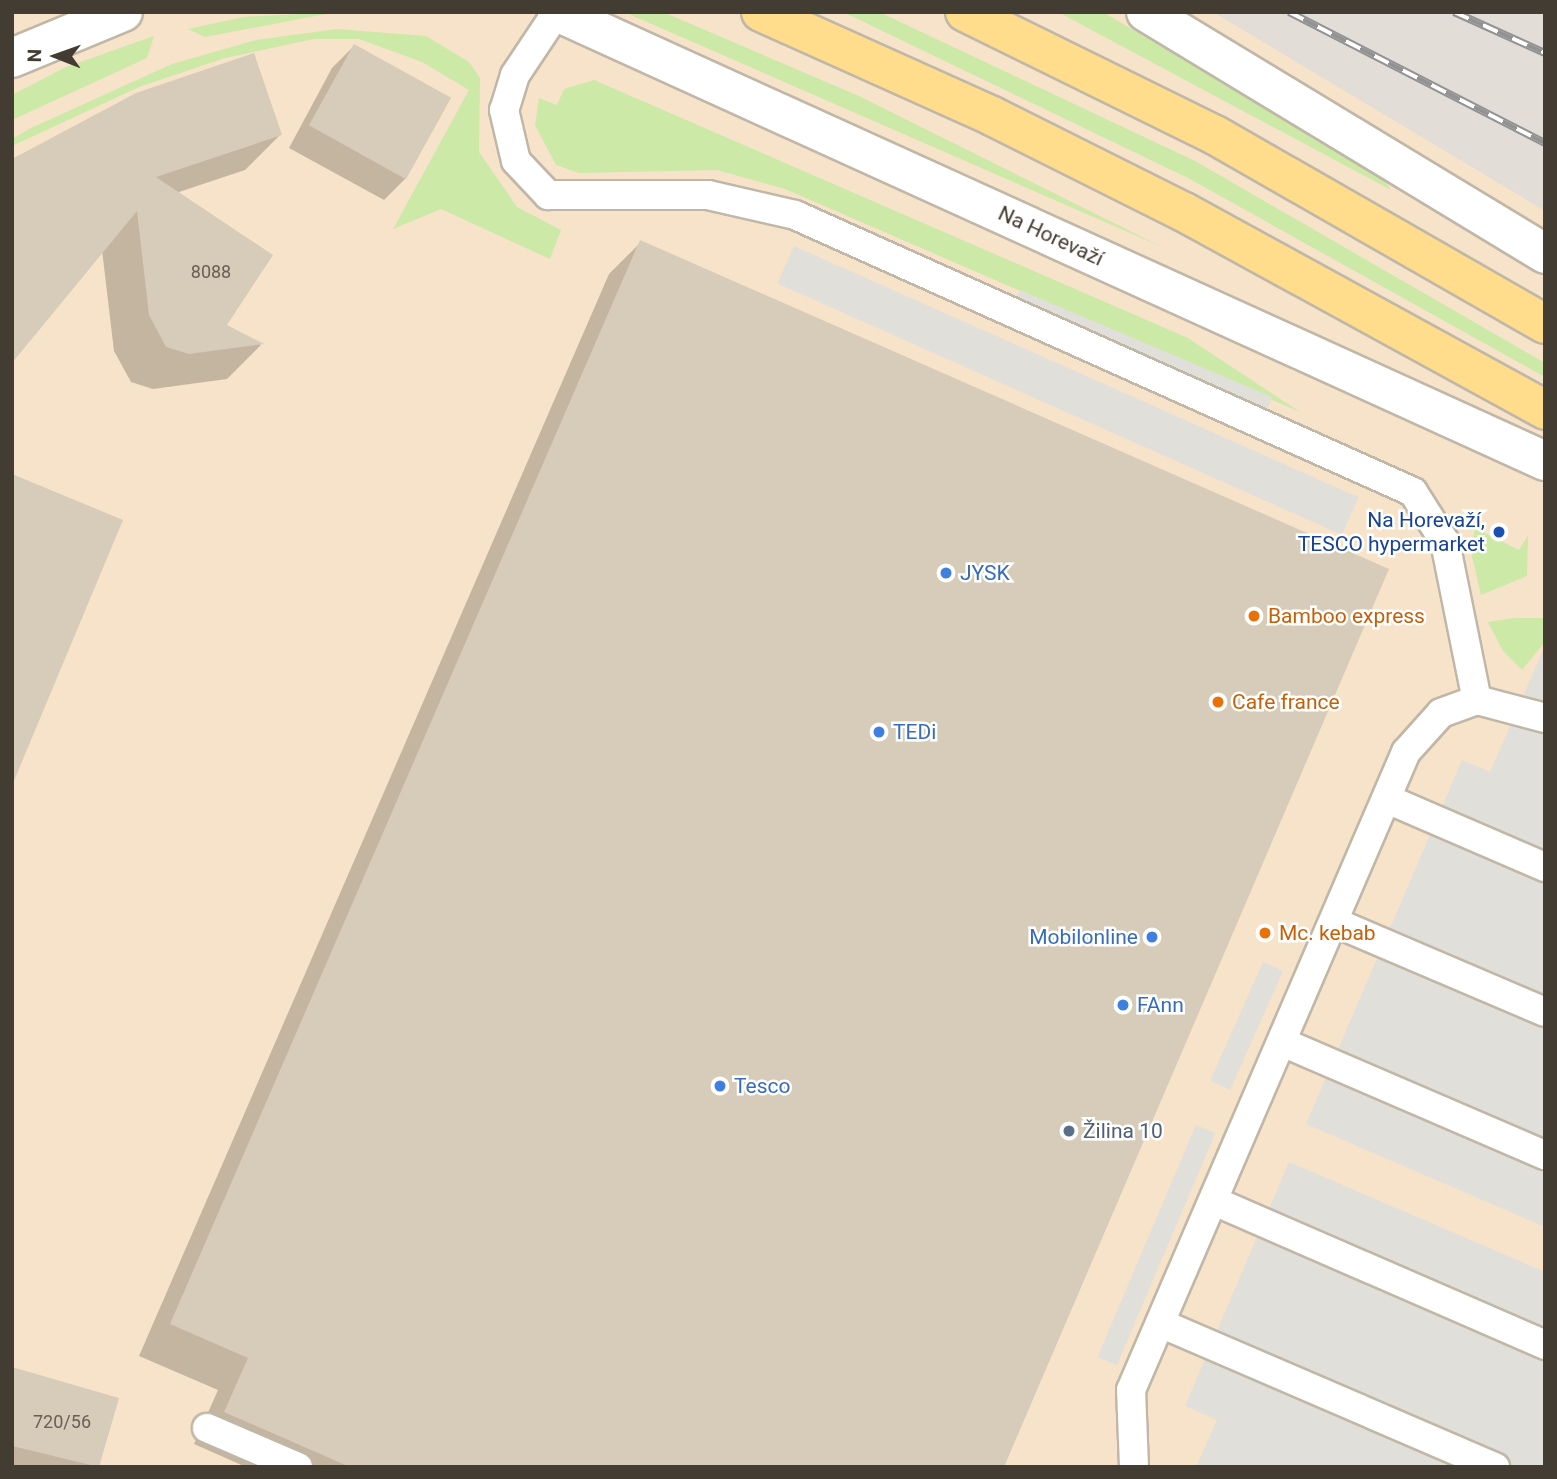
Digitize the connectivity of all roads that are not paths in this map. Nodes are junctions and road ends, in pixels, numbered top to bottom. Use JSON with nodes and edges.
{"nodes":[{"id":1,"x":557,"y":12,"type":"edge"},
{"id":2,"x":761,"y":12,"type":"edge"},
{"id":3,"x":965,"y":12,"type":"edge"},
{"id":4,"x":1146,"y":12,"type":"edge"},
{"id":5,"x":109,"y":13,"type":"edge"},
{"id":6,"x":12,"y":58,"type":"edge"},
{"id":7,"x":1545,"y":254,"type":"edge"},
{"id":8,"x":1545,"y":324,"type":"edge"},
{"id":9,"x":1545,"y":410,"type":"edge"},
{"id":10,"x":1545,"y":461,"type":"edge"},
{"id":11,"x":1477,"y":700,"type":"junction"},
{"id":12,"x":1545,"y":718,"type":"edge"},
{"id":13,"x":1387,"y":799,"type":"junction"},
{"id":14,"x":1545,"y":867,"type":"edge"},
{"id":15,"x":1334,"y":922,"type":"junction"},
{"id":16,"x":1545,"y":1012,"type":"edge"},
{"id":17,"x":1282,"y":1042,"type":"junction"},
{"id":18,"x":1545,"y":1155,"type":"edge"},
{"id":19,"x":1214,"y":1201,"type":"junction"},
{"id":20,"x":1160,"y":1323,"type":"junction"},
{"id":21,"x":1545,"y":1345,"type":"edge"},
{"id":22,"x":207,"y":1428,"type":"dead end"},
{"id":23,"x":1144,"y":1464,"type":"edge"},
{"id":24,"x":298,"y":1467,"type":"edge"},
{"id":25,"x":1495,"y":1467,"type":"edge"}],
"edges":[{"from":1,"to":10,"type":"street","name":"Na Horevaží"},
{"from":1,"to":11,"type":"lane"},
{"from":2,"to":9,"type":"main road"},
{"from":3,"to":8,"type":"main road"},
{"from":4,"to":7,"type":"street"},
{"from":5,"to":6,"type":"street"},
{"from":11,"to":12,"type":"lane"},
{"from":11,"to":13,"type":"lane"},
{"from":13,"to":14,"type":"lane"},
{"from":13,"to":15,"type":"lane"},
{"from":15,"to":16,"type":"lane"},
{"from":15,"to":17,"type":"lane"},
{"from":17,"to":18,"type":"lane"},
{"from":17,"to":19,"type":"lane"},
{"from":19,"to":20,"type":"lane"},
{"from":19,"to":21,"type":"lane"},
{"from":20,"to":23,"type":"lane"},
{"from":20,"to":25,"type":"lane"},
{"from":22,"to":24,"type":"lane"}]}
